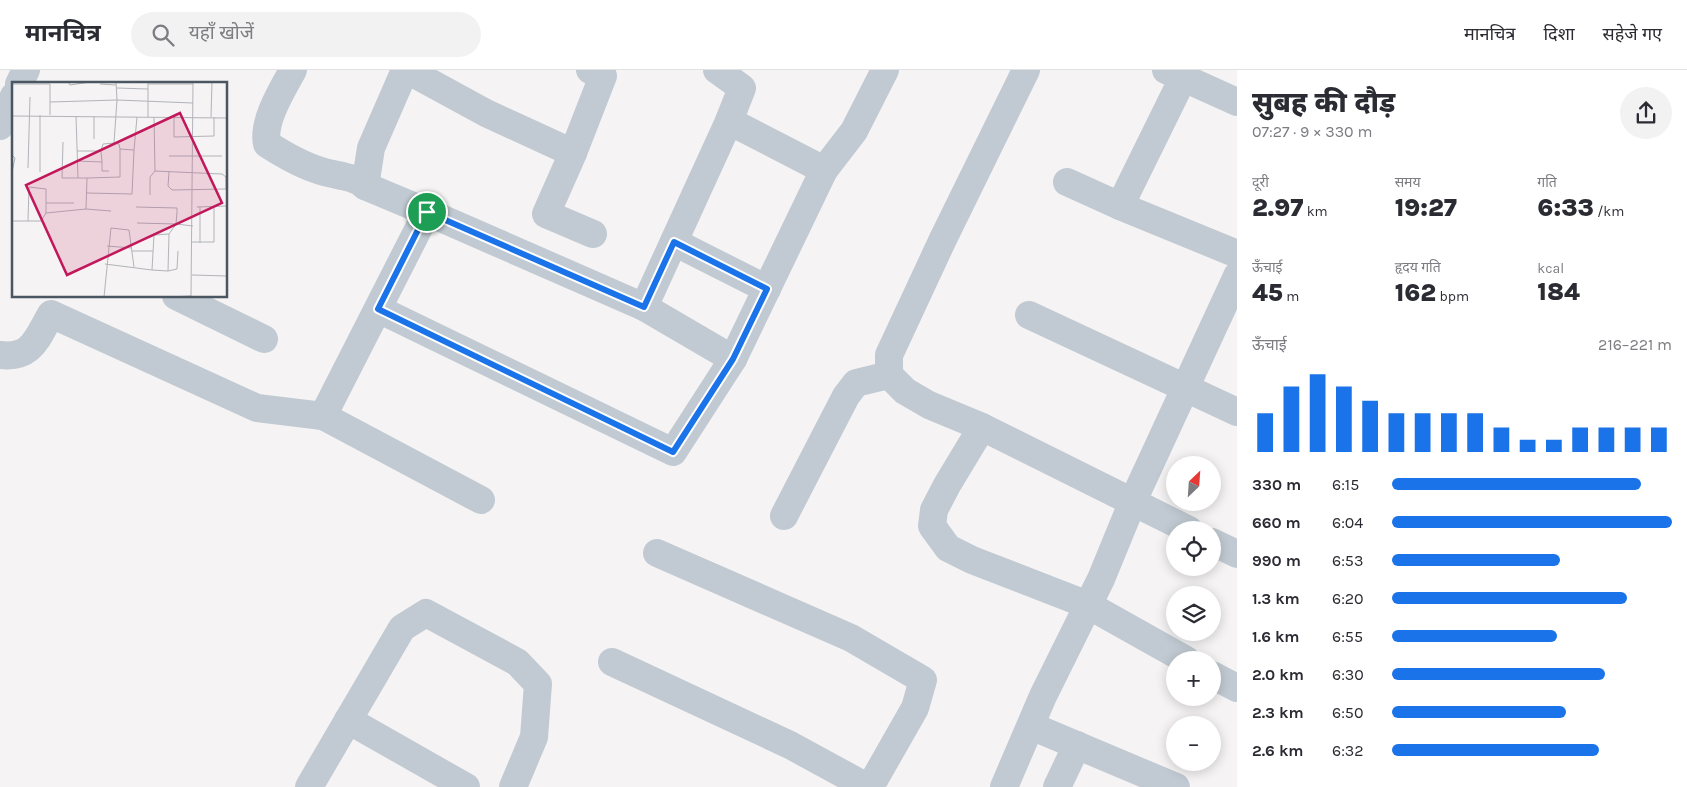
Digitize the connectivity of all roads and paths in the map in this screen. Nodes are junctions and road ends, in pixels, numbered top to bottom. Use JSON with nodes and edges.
{"nodes":[{"id":1,"x":26,"y":70,"type":"edge"},
{"id":2,"x":292,"y":70,"type":"edge"},
{"id":3,"x":406,"y":70,"type":"edge"},
{"id":4,"x":717,"y":70,"type":"edge"},
{"id":5,"x":885,"y":70,"type":"edge"},
{"id":6,"x":1026,"y":70,"type":"edge"},
{"id":7,"x":600,"y":72,"type":"edge"},
{"id":8,"x":1175,"y":74,"type":"edge"},
{"id":9,"x":20,"y":82,"type":"edge"},
{"id":10,"x":12,"y":100,"type":"edge"},
{"id":11,"x":1237,"y":102,"type":"edge"},
{"id":12,"x":729,"y":122,"type":"junction"},
{"id":13,"x":0,"y":126,"type":"edge"},
{"id":14,"x":573,"y":153,"type":"junction"},
{"id":15,"x":824,"y":170,"type":"junction"},
{"id":16,"x":1067,"y":182,"type":"dead end"},
{"id":17,"x":365,"y":186,"type":"junction"},
{"id":18,"x":1120,"y":206,"type":"junction"},
{"id":19,"x":427,"y":212,"type":"junction"},
{"id":20,"x":592,"y":234,"type":"dead end"},
{"id":21,"x":674,"y":242,"type":"junction"},
{"id":22,"x":1237,"y":254,"type":"edge"},
{"id":23,"x":1237,"y":276,"type":"edge"},
{"id":24,"x":767,"y":289,"type":"junction"},
{"id":25,"x":180,"y":298,"type":"edge"},
{"id":26,"x":55,"y":305,"type":"edge"},
{"id":27,"x":644,"y":307,"type":"junction"},
{"id":28,"x":378,"y":309,"type":"junction"},
{"id":29,"x":1029,"y":315,"type":"dead end"},
{"id":30,"x":264,"y":339,"type":"dead end"},
{"id":31,"x":0,"y":356,"type":"edge"},
{"id":32,"x":733,"y":359,"type":"junction"},
{"id":33,"x":889,"y":375,"type":"junction"},
{"id":34,"x":1186,"y":387,"type":"junction"},
{"id":35,"x":1237,"y":412,"type":"edge"},
{"id":36,"x":323,"y":416,"type":"junction"},
{"id":37,"x":982,"y":427,"type":"junction"},
{"id":38,"x":481,"y":500,"type":"dead end"},
{"id":39,"x":1132,"y":502,"type":"junction"},
{"id":40,"x":784,"y":516,"type":"dead end"},
{"id":41,"x":1171,"y":521,"type":"edge"},
{"id":42,"x":1221,"y":546,"type":"edge"},
{"id":43,"x":657,"y":553,"type":"dead end"},
{"id":44,"x":1237,"y":554,"type":"edge"},
{"id":45,"x":1088,"y":605,"type":"junction"},
{"id":46,"x":1170,"y":651,"type":"edge"},
{"id":47,"x":612,"y":662,"type":"dead end"},
{"id":48,"x":1221,"y":680,"type":"edge"},
{"id":49,"x":1237,"y":688,"type":"edge"},
{"id":50,"x":348,"y":720,"type":"junction"},
{"id":51,"x":1031,"y":726,"type":"junction"},
{"id":52,"x":1076,"y":745,"type":"junction"},
{"id":53,"x":309,"y":787,"type":"edge"},
{"id":54,"x":466,"y":787,"type":"edge"},
{"id":55,"x":513,"y":787,"type":"edge"},
{"id":56,"x":868,"y":787,"type":"edge"},
{"id":57,"x":1004,"y":787,"type":"edge"},
{"id":58,"x":1057,"y":787,"type":"edge"},
{"id":59,"x":1175,"y":787,"type":"edge"}],
"edges":[{"from":1,"to":9,"type":"street"},
{"from":2,"to":17,"type":"street"},
{"from":3,"to":14,"type":"street"},
{"from":3,"to":17,"type":"street"},
{"from":4,"to":12,"type":"street"},
{"from":5,"to":15,"type":"street"},
{"from":6,"to":33,"type":"street"},
{"from":7,"to":14,"type":"street"},
{"from":8,"to":11,"type":"street"},
{"from":8,"to":18,"type":"street"},
{"from":10,"to":13,"type":"street"},
{"from":12,"to":15,"type":"street"},
{"from":12,"to":21,"type":"street"},
{"from":14,"to":20,"type":"street"},
{"from":15,"to":24,"type":"street"},
{"from":16,"to":18,"type":"street"},
{"from":17,"to":19,"type":"street"},
{"from":18,"to":22,"type":"street"},
{"from":19,"to":27,"type":"street"},
{"from":19,"to":28,"type":"street"},
{"from":21,"to":24,"type":"street"},
{"from":21,"to":27,"type":"street"},
{"from":23,"to":34,"type":"street"},
{"from":24,"to":32,"type":"street"},
{"from":25,"to":30,"type":"street"},
{"from":26,"to":31,"type":"street"},
{"from":26,"to":36,"type":"street"},
{"from":27,"to":32,"type":"street"},
{"from":28,"to":32,"type":"street"},
{"from":28,"to":36,"type":"street"},
{"from":29,"to":34,"type":"street"},
{"from":33,"to":37,"type":"street"},
{"from":33,"to":40,"type":"street"},
{"from":34,"to":35,"type":"street"},
{"from":34,"to":39,"type":"street"},
{"from":36,"to":38,"type":"street"},
{"from":37,"to":39,"type":"street"},
{"from":37,"to":45,"type":"street"},
{"from":39,"to":41,"type":"street"},
{"from":39,"to":45,"type":"street"},
{"from":42,"to":44,"type":"street"},
{"from":43,"to":56,"type":"street"},
{"from":45,"to":46,"type":"street"},
{"from":45,"to":51,"type":"street"},
{"from":47,"to":56,"type":"street"},
{"from":48,"to":49,"type":"street"},
{"from":50,"to":53,"type":"street"},
{"from":50,"to":54,"type":"street"},
{"from":50,"to":55,"type":"street"},
{"from":51,"to":52,"type":"street"},
{"from":51,"to":57,"type":"street"},
{"from":52,"to":58,"type":"street"},
{"from":52,"to":59,"type":"street"}]}
